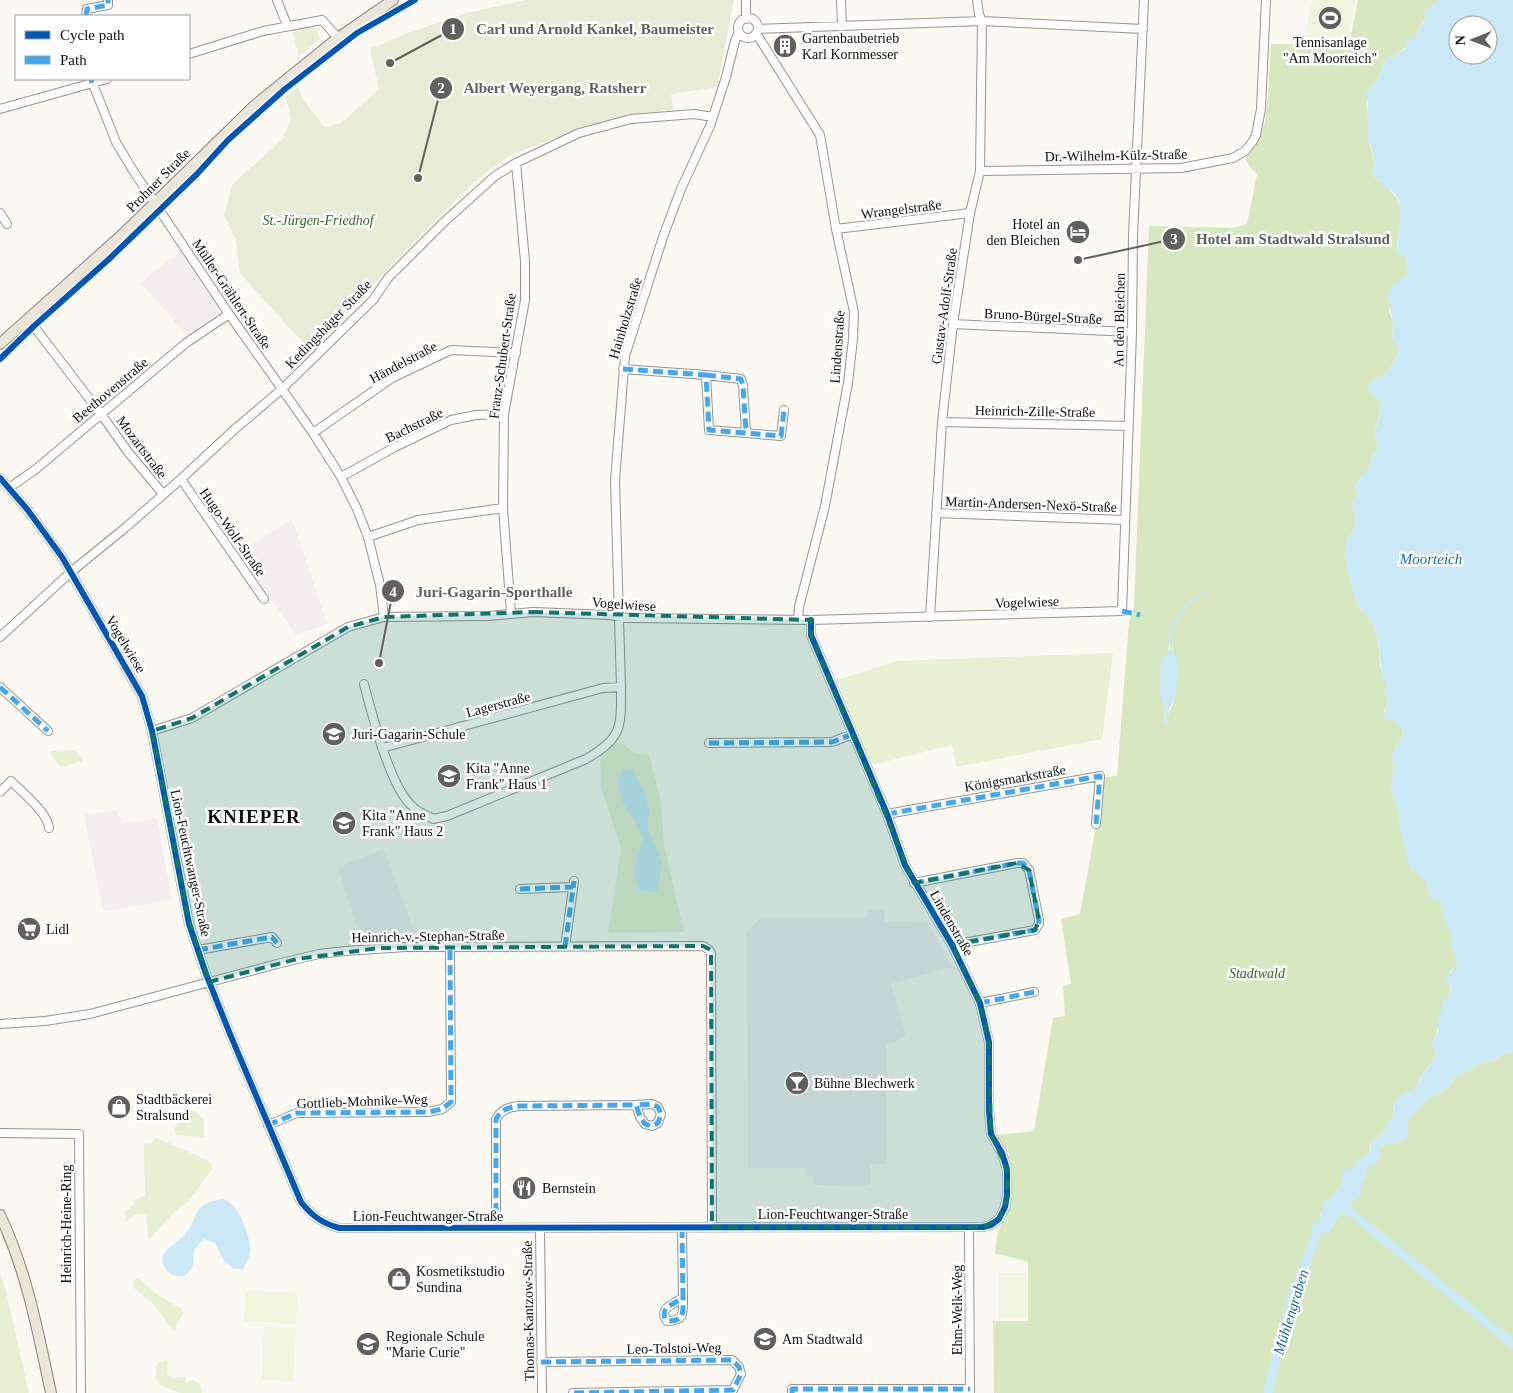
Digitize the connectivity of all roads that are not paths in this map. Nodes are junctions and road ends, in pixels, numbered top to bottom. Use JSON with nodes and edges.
{"nodes":[{"id":1,"x":108,"y":0,"type":"edge"},
{"id":2,"x":277,"y":0,"type":"edge"},
{"id":3,"x":393,"y":0,"type":"edge"},
{"id":4,"x":746,"y":0,"type":"edge"},
{"id":5,"x":842,"y":0,"type":"edge"},
{"id":6,"x":977,"y":0,"type":"edge"},
{"id":7,"x":1144,"y":0,"type":"edge"},
{"id":8,"x":1266,"y":0,"type":"edge"},
{"id":9,"x":86,"y":15,"type":"edge"},
{"id":10,"x":746,"y":19,"type":"junction"},
{"id":11,"x":982,"y":21,"type":"junction"},
{"id":12,"x":287,"y":25,"type":"junction"},
{"id":13,"x":842,"y":26,"type":"junction"},
{"id":14,"x":1143,"y":29,"type":"junction"},
{"id":15,"x":757,"y":31,"type":"junction"},
{"id":16,"x":739,"y":32,"type":"junction"},
{"id":17,"x":338,"y":38,"type":"junction"},
{"id":18,"x":190,"y":54,"type":"edge"},
{"id":19,"x":92,"y":81,"type":"edge"},
{"id":20,"x":0,"y":109,"type":"edge"},
{"id":21,"x":713,"y":117,"type":"junction"},
{"id":22,"x":516,"y":163,"type":"junction"},
{"id":23,"x":1136,"y":168,"type":"junction"},
{"id":24,"x":980,"y":171,"type":"junction"},
{"id":25,"x":155,"y":202,"type":"junction"},
{"id":26,"x":0,"y":213,"type":"edge"},
{"id":27,"x":970,"y":213,"type":"junction"},
{"id":28,"x":7,"y":224,"type":"dead end"},
{"id":29,"x":836,"y":229,"type":"junction"},
{"id":30,"x":229,"y":314,"type":"junction"},
{"id":31,"x":29,"y":320,"type":"junction"},
{"id":32,"x":953,"y":324,"type":"junction"},
{"id":33,"x":1132,"y":332,"type":"junction"},
{"id":34,"x":0,"y":344,"type":"edge"},
{"id":35,"x":516,"y":353,"type":"junction"},
{"id":36,"x":623,"y":369,"type":"junction"},
{"id":37,"x":706,"y":375,"type":"junction"},
{"id":38,"x":282,"y":389,"type":"junction"},
{"id":39,"x":784,"y":410,"type":"dead end"},
{"id":40,"x":101,"y":414,"type":"junction"},
{"id":41,"x":504,"y":414,"type":"junction"},
{"id":42,"x":942,"y":422,"type":"junction"},
{"id":43,"x":1128,"y":426,"type":"junction"},
{"id":44,"x":746,"y":432,"type":"junction"},
{"id":45,"x":313,"y":433,"type":"junction"},
{"id":46,"x":341,"y":477,"type":"junction"},
{"id":47,"x":0,"y":478,"type":"edge"},
{"id":48,"x":181,"y":479,"type":"junction"},
{"id":49,"x":9,"y":488,"type":"junction"},
{"id":50,"x":163,"y":494,"type":"junction"},
{"id":51,"x":503,"y":508,"type":"junction"},
{"id":52,"x":936,"y":513,"type":"junction"},
{"id":53,"x":1125,"y":520,"type":"junction"},
{"id":54,"x":368,"y":537,"type":"junction"},
{"id":55,"x":71,"y":572,"type":"junction"},
{"id":56,"x":264,"y":598,"type":"dead end"},
{"id":57,"x":1122,"y":611,"type":"joint"},
{"id":58,"x":511,"y":613,"type":"junction"},
{"id":59,"x":384,"y":617,"type":"junction"},
{"id":60,"x":619,"y":617,"type":"junction"},
{"id":61,"x":930,"y":617,"type":"junction"},
{"id":62,"x":798,"y":620,"type":"junction"},
{"id":63,"x":811,"y":620,"type":"junction"},
{"id":64,"x":0,"y":636,"type":"edge"},
{"id":65,"x":364,"y":684,"type":"dead end"},
{"id":66,"x":0,"y":687,"type":"edge"},
{"id":67,"x":621,"y":687,"type":"junction"},
{"id":68,"x":48,"y":731,"type":"dead end"},
{"id":69,"x":152,"y":732,"type":"junction"},
{"id":70,"x":853,"y":734,"type":"junction"},
{"id":71,"x":709,"y":743,"type":"dead end"},
{"id":72,"x":382,"y":748,"type":"junction"},
{"id":73,"x":0,"y":792,"type":"edge"},
{"id":74,"x":887,"y":814,"type":"junction"},
{"id":75,"x":1096,"y":824,"type":"dead end"},
{"id":76,"x":49,"y":828,"type":"dead end"},
{"id":77,"x":914,"y":882,"type":"junction"},
{"id":78,"x":520,"y":889,"type":"dead end"},
{"id":79,"x":277,"y":943,"type":"dead end"},
{"id":80,"x":952,"y":946,"type":"junction"},
{"id":81,"x":450,"y":947,"type":"junction"},
{"id":82,"x":565,"y":947,"type":"junction"},
{"id":83,"x":198,"y":950,"type":"junction"},
{"id":84,"x":209,"y":982,"type":"junction"},
{"id":85,"x":1034,"y":992,"type":"dead end"},
{"id":86,"x":980,"y":1003,"type":"junction"},
{"id":87,"x":0,"y":1024,"type":"edge"},
{"id":88,"x":636,"y":1105,"type":"dead end"},
{"id":89,"x":268,"y":1125,"type":"junction"},
{"id":90,"x":0,"y":1133,"type":"edge"},
{"id":91,"x":0,"y":1215,"type":"edge"},
{"id":92,"x":712,"y":1227,"type":"junction"},
{"id":93,"x":970,"y":1227,"type":"junction"},
{"id":94,"x":496,"y":1228,"type":"junction"},
{"id":95,"x":540,"y":1228,"type":"junction"},
{"id":96,"x":682,"y":1228,"type":"junction"},
{"id":97,"x":683,"y":1297,"type":"dead end"},
{"id":98,"x":541,"y":1362,"type":"junction"},
{"id":99,"x":970,"y":1391,"type":"edge"},
{"id":100,"x":51,"y":1393,"type":"edge"},
{"id":101,"x":81,"y":1393,"type":"edge"},
{"id":102,"x":542,"y":1393,"type":"edge"},
{"id":103,"x":573,"y":1393,"type":"edge"},
{"id":104,"x":792,"y":1393,"type":"edge"}],
"edges":[{"from":1,"to":9,"type":"street"},
{"from":2,"to":12,"type":"street"},
{"from":3,"to":17,"type":"main road","name":"Prohner Straße"},
{"from":4,"to":10,"type":"street"},
{"from":5,"to":13,"type":"street"},
{"from":6,"to":11,"type":"street","name":"Gustav-Adolf-Straße"},
{"from":7,"to":14,"type":"street","name":"An den Bleichen"},
{"from":8,"to":23,"type":"street","name":"Dr.-Wilhelm-Külz-Straße"},
{"from":10,"to":15,"type":"street"},
{"from":10,"to":16,"type":"street"},
{"from":11,"to":13,"type":"street"},
{"from":11,"to":14,"type":"street"},
{"from":11,"to":24,"type":"street","name":"Gustav-Adolf-Straße"},
{"from":12,"to":17,"type":"street"},
{"from":12,"to":18,"type":"street"},
{"from":13,"to":15,"type":"street"},
{"from":14,"to":23,"type":"street","name":"An den Bleichen"},
{"from":15,"to":16,"type":"street"},
{"from":15,"to":29,"type":"street","name":"Lindenstraße"},
{"from":16,"to":21,"type":"street","name":"Hainholzstraße"},
{"from":17,"to":25,"type":"main road","name":"Prohner Straße"},
{"from":19,"to":20,"type":"street"},
{"from":19,"to":25,"type":"street","name":"Müller-Grählert-Straße"},
{"from":21,"to":22,"type":"street","name":"Kedingshäger Straße"},
{"from":21,"to":36,"type":"street","name":"Hainholzstraße"},
{"from":22,"to":35,"type":"street","name":"Franz-Schubert-Straße"},
{"from":22,"to":38,"type":"street","name":"Kedingshäger Straße"},
{"from":23,"to":24,"type":"street","name":"Dr.-Wilhelm-Külz-Straße"},
{"from":23,"to":33,"type":"street","name":"An den Bleichen"},
{"from":24,"to":27,"type":"street","name":"Gustav-Adolf-Straße"},
{"from":25,"to":30,"type":"street","name":"Müller-Grählert-Straße"},
{"from":25,"to":31,"type":"main road","name":"Prohner Straße"},
{"from":26,"to":28,"type":"street"},
{"from":27,"to":29,"type":"street","name":"Wrangelstraße"},
{"from":27,"to":32,"type":"street","name":"Gustav-Adolf-Straße"},
{"from":29,"to":62,"type":"street","name":"Lindenstraße"},
{"from":30,"to":38,"type":"street","name":"Müller-Grählert-Straße"},
{"from":30,"to":40,"type":"street","name":"Beethovenstraße"},
{"from":31,"to":34,"type":"main road","name":"Prohner Straße"},
{"from":31,"to":40,"type":"street","name":"Mozartstraße"},
{"from":32,"to":33,"type":"street","name":"Bruno-Bürgel-Straße"},
{"from":32,"to":42,"type":"street","name":"Gustav-Adolf-Straße"},
{"from":33,"to":43,"type":"street","name":"An den Bleichen"},
{"from":35,"to":41,"type":"street","name":"Franz-Schubert-Straße"},
{"from":35,"to":45,"type":"street","name":"Händelstraße"},
{"from":36,"to":37,"type":"street"},
{"from":36,"to":60,"type":"street","name":"Hainholzstraße"},
{"from":37,"to":44,"type":"street"},
{"from":37,"to":44,"type":"street"},
{"from":38,"to":45,"type":"street","name":"Müller-Grählert-Straße"},
{"from":38,"to":48,"type":"street","name":"Kedingshäger Straße"},
{"from":39,"to":44,"type":"street"},
{"from":40,"to":49,"type":"street","name":"Beethovenstraße"},
{"from":40,"to":50,"type":"street","name":"Mozartstraße"},
{"from":41,"to":46,"type":"street","name":"Bachstraße"},
{"from":41,"to":51,"type":"street","name":"Franz-Schubert-Straße"},
{"from":42,"to":43,"type":"street","name":"Heinrich-Zille-Straße"},
{"from":42,"to":52,"type":"street","name":"Gustav-Adolf-Straße"},
{"from":43,"to":53,"type":"street","name":"An den Bleichen"},
{"from":45,"to":46,"type":"street","name":"Müller-Grählert-Straße"},
{"from":46,"to":54,"type":"street","name":"Müller-Grählert-Straße"},
{"from":47,"to":49,"type":"street","name":"Vogelwiese"},
{"from":48,"to":50,"type":"street","name":"Kedingshäger Straße"},
{"from":48,"to":56,"type":"street","name":"Hugo-Wolf-Straße"},
{"from":49,"to":55,"type":"street","name":"Vogelwiese"},
{"from":50,"to":55,"type":"street","name":"Kedingshäger Straße"},
{"from":51,"to":54,"type":"street"},
{"from":51,"to":58,"type":"street","name":"Franz-Schubert-Straße"},
{"from":52,"to":53,"type":"street","name":"Martin-Andersen-Nexö-Straße"},
{"from":52,"to":61,"type":"street","name":"Gustav-Adolf-Straße"},
{"from":53,"to":57,"type":"street","name":"An den Bleichen"},
{"from":54,"to":59,"type":"street","name":"Müller-Grählert-Straße"},
{"from":55,"to":64,"type":"street","name":"Kedingshäger Straße"},
{"from":55,"to":69,"type":"street","name":"Vogelwiese"},
{"from":57,"to":61,"type":"street","name":"Vogelwiese"},
{"from":58,"to":59,"type":"street","name":"Vogelwiese"},
{"from":58,"to":60,"type":"street","name":"Vogelwiese"},
{"from":59,"to":69,"type":"street","name":"Vogelwiese"},
{"from":60,"to":62,"type":"street","name":"Vogelwiese"},
{"from":60,"to":67,"type":"street","name":"Hainholzstraße"},
{"from":61,"to":63,"type":"street","name":"Vogelwiese"},
{"from":62,"to":63,"type":"street","name":"Vogelwiese"},
{"from":63,"to":70,"type":"street","name":"Lindenstraße"},
{"from":65,"to":72,"type":"street","name":"Hainholzstraße"},
{"from":66,"to":68,"type":"street"},
{"from":67,"to":72,"type":"street","name":"Lagerstraße"},
{"from":67,"to":72,"type":"street","name":"Hainholzstraße"},
{"from":69,"to":83,"type":"street","name":"Lion-Feuchtwanger-Straße"},
{"from":70,"to":71,"type":"street"},
{"from":70,"to":74,"type":"street","name":"Lindenstraße"},
{"from":73,"to":76,"type":"street"},
{"from":74,"to":75,"type":"street","name":"Königsmarkstraße"},
{"from":74,"to":77,"type":"street","name":"Lindenstraße"},
{"from":77,"to":80,"type":"street","name":"Lindenstraße"},
{"from":77,"to":80,"type":"street"},
{"from":78,"to":82,"type":"street"},
{"from":79,"to":83,"type":"street"},
{"from":80,"to":86,"type":"street","name":"Lindenstraße"},
{"from":81,"to":82,"type":"street","name":"Heinrich-v.-Stephan-Straße"},
{"from":81,"to":84,"type":"street","name":"Heinrich-v.-Stephan-Straße"},
{"from":81,"to":89,"type":"street","name":"Gottlieb-Mohnike-Weg"},
{"from":82,"to":92,"type":"street","name":"Heinrich-v.-Stephan-Straße"},
{"from":83,"to":84,"type":"street","name":"Lion-Feuchtwanger-Straße"},
{"from":84,"to":87,"type":"street","name":"Heinrich-v.-Stephan-Straße"},
{"from":84,"to":89,"type":"street","name":"Lion-Feuchtwanger-Straße"},
{"from":85,"to":86,"type":"street"},
{"from":86,"to":93,"type":"street","name":"Lindenstraße"},
{"from":88,"to":94,"type":"street"},
{"from":89,"to":94,"type":"street","name":"Lion-Feuchtwanger-Straße"},
{"from":90,"to":101,"type":"street","name":"Heinrich-Heine-Ring"},
{"from":91,"to":100,"type":"main road"},
{"from":92,"to":93,"type":"street","name":"Lion-Feuchtwanger-Straße"},
{"from":92,"to":96,"type":"street","name":"Lion-Feuchtwanger-Straße"},
{"from":93,"to":99,"type":"street","name":"Ehm-Welk-Weg"},
{"from":94,"to":95,"type":"street","name":"Lion-Feuchtwanger-Straße"},
{"from":95,"to":96,"type":"street","name":"Lion-Feuchtwanger-Straße"},
{"from":95,"to":98,"type":"street","name":"Thomas-Kantzow-Straße"},
{"from":96,"to":97,"type":"street"},
{"from":98,"to":102,"type":"street","name":"Thomas-Kantzow-Straße"},
{"from":98,"to":103,"type":"street","name":"Leo-Tolstoi-Weg"},
{"from":99,"to":104,"type":"street"}]}
